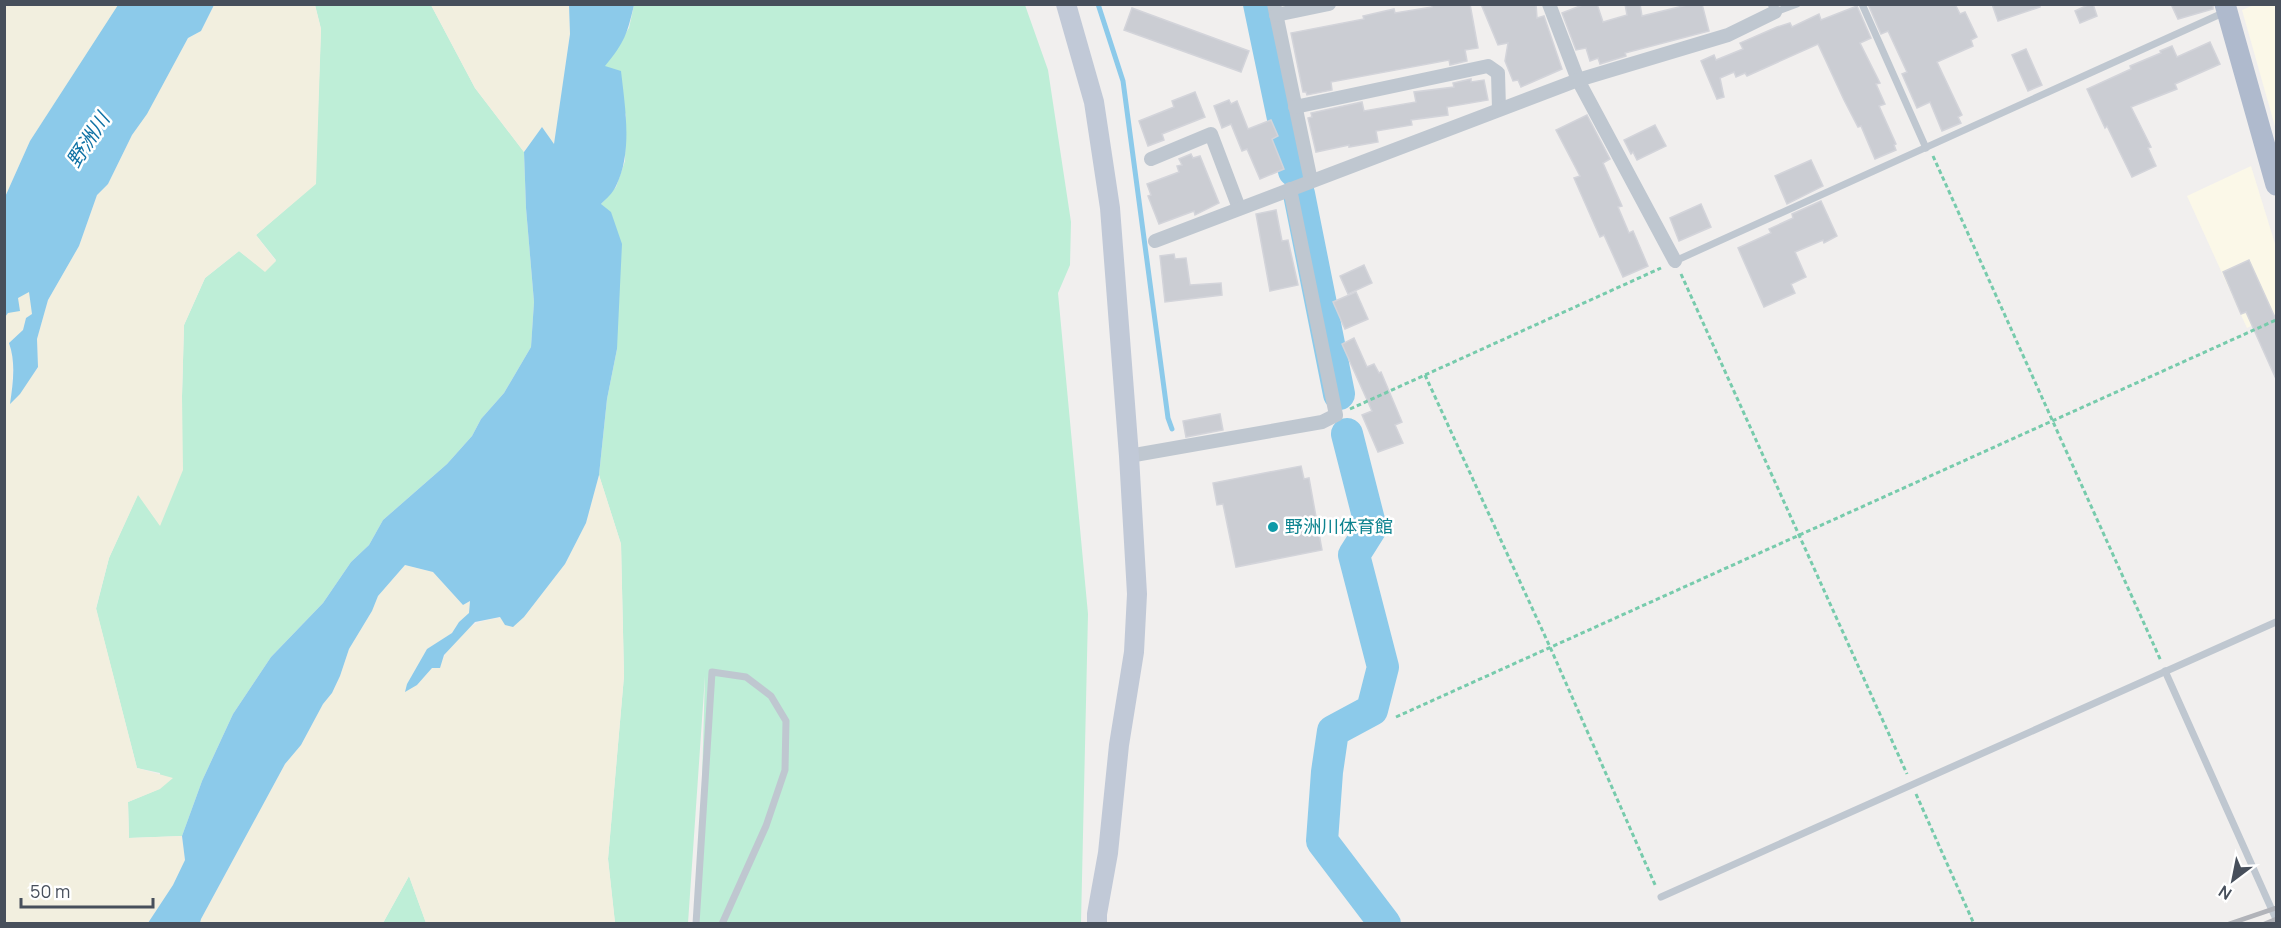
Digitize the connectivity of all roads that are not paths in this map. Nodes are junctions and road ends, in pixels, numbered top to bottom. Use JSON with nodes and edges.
{"nodes":[{"id":1,"x":1066,"y":4,"type":"edge"},
{"id":2,"x":1329,"y":4,"type":"edge"},
{"id":3,"x":1549,"y":4,"type":"edge"},
{"id":4,"x":1797,"y":4,"type":"edge"},
{"id":5,"x":1862,"y":4,"type":"edge"},
{"id":6,"x":1773,"y":8,"type":"edge"},
{"id":7,"x":2226,"y":8,"type":"edge"},
{"id":8,"x":1275,"y":10,"type":"edge"},
{"id":9,"x":1578,"y":80,"type":"junction"},
{"id":10,"x":1295,"y":107,"type":"junction"},
{"id":11,"x":1499,"y":109,"type":"junction"},
{"id":12,"x":1928,"y":147,"type":"junction"},
{"id":13,"x":1151,"y":159,"type":"dead end"},
{"id":14,"x":1311,"y":182,"type":"junction"},
{"id":15,"x":2277,"y":186,"type":"edge"},
{"id":16,"x":1290,"y":189,"type":"junction"},
{"id":17,"x":1239,"y":208,"type":"junction"},
{"id":18,"x":1155,"y":241,"type":"dead end"},
{"id":19,"x":1675,"y":261,"type":"joint"},
{"id":20,"x":1129,"y":456,"type":"junction"},
{"id":21,"x":2277,"y":622,"type":"edge"},
{"id":22,"x":2165,"y":671,"type":"junction"},
{"id":23,"x":1661,"y":897,"type":"road end"},
{"id":24,"x":2277,"y":919,"type":"edge"},
{"id":25,"x":696,"y":924,"type":"edge"},
{"id":26,"x":722,"y":924,"type":"edge"},
{"id":27,"x":1097,"y":924,"type":"edge"}],
"edges":[{"from":1,"to":20,"type":"street"},
{"from":2,"to":8,"type":"street"},
{"from":3,"to":9,"type":"street"},
{"from":4,"to":6,"type":"lane"},
{"from":5,"to":12,"type":"lane"},
{"from":6,"to":9,"type":"street"},
{"from":7,"to":12,"type":"lane"},
{"from":7,"to":15,"type":"main road"},
{"from":8,"to":10,"type":"street"},
{"from":9,"to":11,"type":"street"},
{"from":9,"to":19,"type":"street"},
{"from":10,"to":11,"type":"street"},
{"from":10,"to":14,"type":"street"},
{"from":11,"to":14,"type":"street"},
{"from":12,"to":19,"type":"lane"},
{"from":13,"to":17,"type":"street"},
{"from":14,"to":16,"type":"street"},
{"from":16,"to":17,"type":"street"},
{"from":16,"to":20,"type":"street"},
{"from":17,"to":18,"type":"street"},
{"from":20,"to":27,"type":"street"},
{"from":21,"to":22,"type":"lane"},
{"from":22,"to":23,"type":"lane"},
{"from":22,"to":24,"type":"lane"},
{"from":25,"to":26,"type":"lane"}]}
